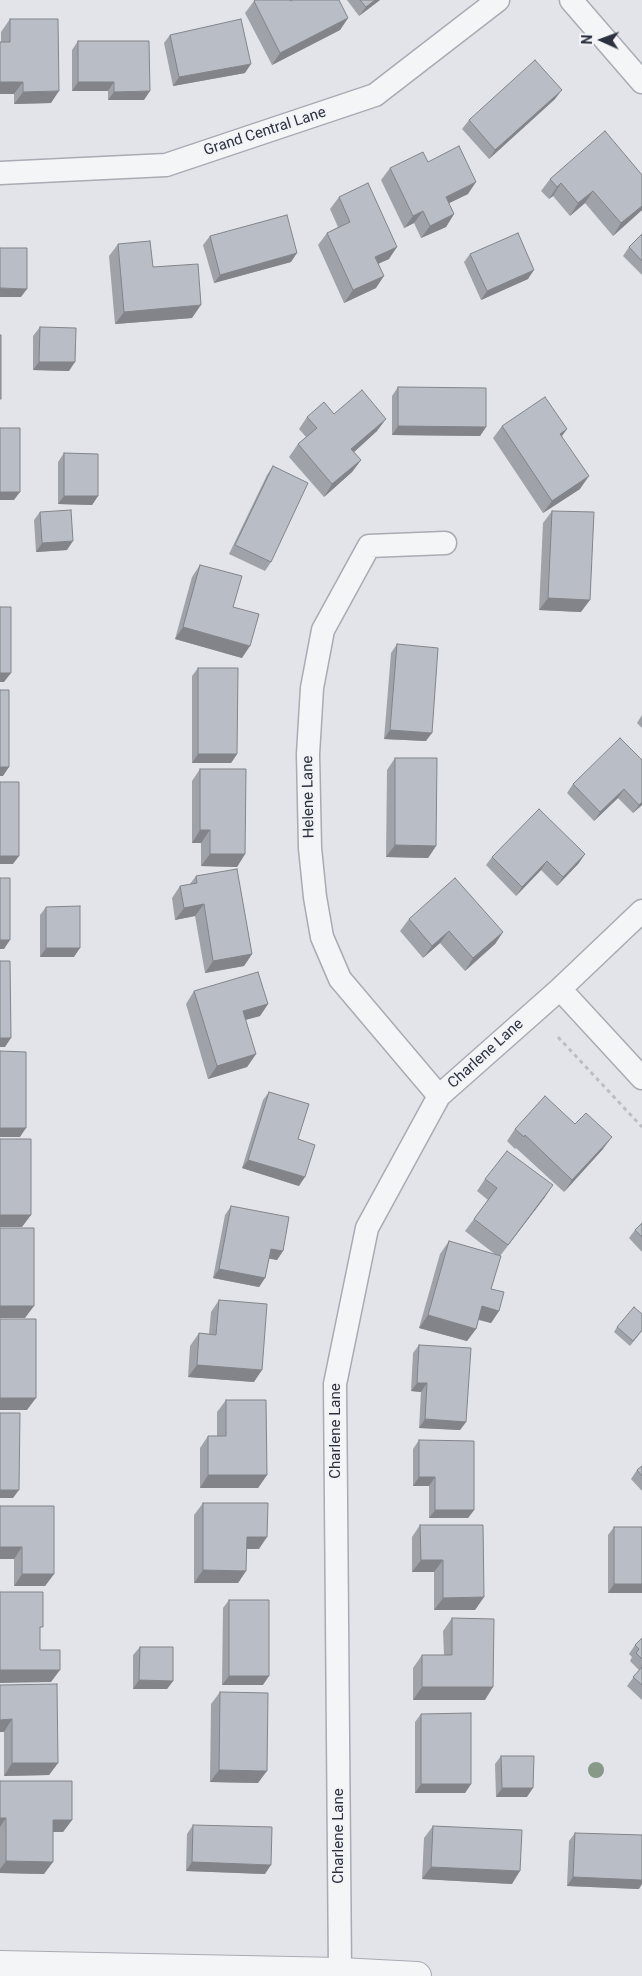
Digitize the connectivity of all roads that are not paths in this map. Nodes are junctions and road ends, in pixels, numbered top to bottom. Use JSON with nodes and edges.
{"nodes":[{"id":1,"x":498,"y":0,"type":"edge"},
{"id":2,"x":571,"y":0,"type":"edge"},
{"id":3,"x":642,"y":82,"type":"edge"},
{"id":4,"x":0,"y":173,"type":"edge"},
{"id":5,"x":445,"y":543,"type":"dead end"},
{"id":6,"x":642,"y":911,"type":"edge"},
{"id":7,"x":560,"y":989,"type":"junction"},
{"id":8,"x":642,"y":1078,"type":"edge"},
{"id":9,"x":439,"y":1096,"type":"junction"},
{"id":10,"x":0,"y":1965,"type":"edge"},
{"id":11,"x":340,"y":1972,"type":"junction"},
{"id":12,"x":417,"y":1976,"type":"edge"}],
"edges":[{"from":1,"to":4,"type":"street","name":"Grand Central Lane"},
{"from":2,"to":3,"type":"street"},
{"from":5,"to":9,"type":"street","name":"Helene Lane"},
{"from":6,"to":7,"type":"street","name":"Charlene Lane"},
{"from":7,"to":8,"type":"street"},
{"from":7,"to":9,"type":"street","name":"Charlene Lane"},
{"from":9,"to":11,"type":"street","name":"Charlene Lane"},
{"from":10,"to":11,"type":"street"},
{"from":11,"to":12,"type":"street"}]}
